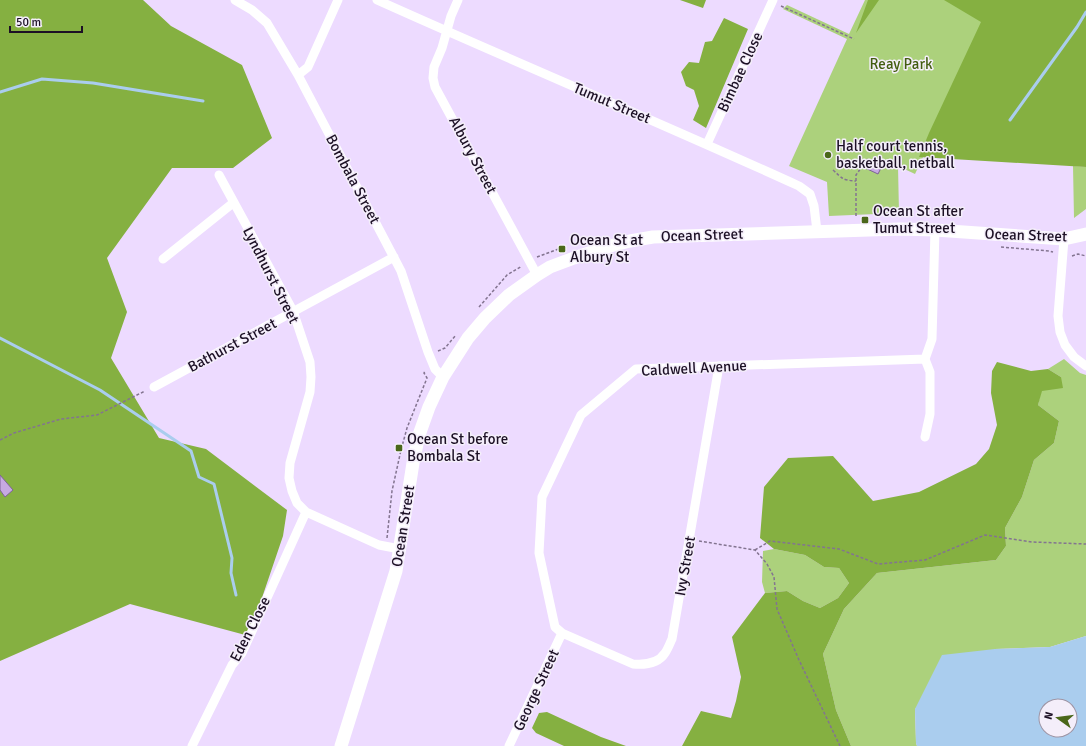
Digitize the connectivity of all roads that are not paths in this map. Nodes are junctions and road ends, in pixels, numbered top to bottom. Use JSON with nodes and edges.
{"nodes":[{"id":1,"x":235,"y":0,"type":"edge"},
{"id":2,"x":338,"y":0,"type":"edge"},
{"id":3,"x":377,"y":0,"type":"edge"},
{"id":4,"x":458,"y":0,"type":"edge"},
{"id":5,"x":772,"y":1,"type":"edge"},
{"id":6,"x":446,"y":31,"type":"junction"},
{"id":7,"x":298,"y":75,"type":"junction"},
{"id":8,"x":707,"y":144,"type":"junction"},
{"id":9,"x":219,"y":174,"type":"dead end"},
{"id":10,"x":234,"y":203,"type":"junction"},
{"id":11,"x":935,"y":230,"type":"junction"},
{"id":12,"x":816,"y":231,"type":"junction"},
{"id":13,"x":1086,"y":234,"type":"edge"},
{"id":14,"x":1064,"y":239,"type":"junction"},
{"id":15,"x":394,"y":257,"type":"junction"},
{"id":16,"x":163,"y":259,"type":"dead end"},
{"id":17,"x":537,"y":275,"type":"junction"},
{"id":18,"x":293,"y":312,"type":"junction"},
{"id":19,"x":925,"y":359,"type":"junction"},
{"id":20,"x":719,"y":366,"type":"junction"},
{"id":21,"x":1086,"y":366,"type":"edge"},
{"id":22,"x":442,"y":377,"type":"junction"},
{"id":23,"x":154,"y":387,"type":"road end"},
{"id":24,"x":925,"y":437,"type":"dead end"},
{"id":25,"x":306,"y":512,"type":"junction"},
{"id":26,"x":400,"y":549,"type":"junction"},
{"id":27,"x":562,"y":633,"type":"junction"},
{"id":28,"x":192,"y":746,"type":"edge"},
{"id":29,"x":341,"y":746,"type":"edge"},
{"id":30,"x":509,"y":746,"type":"edge"}],
"edges":[{"from":1,"to":7,"type":"street","name":"Bombala Street"},
{"from":2,"to":7,"type":"street"},
{"from":3,"to":6,"type":"street","name":"Tumut Street"},
{"from":4,"to":6,"type":"street","name":"Albury Street"},
{"from":5,"to":8,"type":"street","name":"Bimbae Close"},
{"from":6,"to":8,"type":"street","name":"Tumut Street"},
{"from":6,"to":17,"type":"street","name":"Albury Street"},
{"from":7,"to":15,"type":"street","name":"Bombala Street"},
{"from":8,"to":12,"type":"street","name":"Tumut Street"},
{"from":9,"to":10,"type":"street","name":"Lyndhurst Street"},
{"from":10,"to":16,"type":"street"},
{"from":10,"to":18,"type":"street","name":"Lyndhurst Street"},
{"from":11,"to":12,"type":"street","name":"Ocean Street"},
{"from":11,"to":14,"type":"street","name":"Ocean Street"},
{"from":11,"to":19,"type":"street"},
{"from":12,"to":17,"type":"street","name":"Ocean Street"},
{"from":13,"to":14,"type":"street","name":"Ocean Street"},
{"from":14,"to":21,"type":"street"},
{"from":15,"to":18,"type":"street","name":"Bathurst Street"},
{"from":15,"to":22,"type":"street","name":"Bombala Street"},
{"from":17,"to":22,"type":"street","name":"Ocean Street"},
{"from":18,"to":23,"type":"street","name":"Bathurst Street"},
{"from":18,"to":25,"type":"street","name":"Lyndhurst Street"},
{"from":19,"to":20,"type":"street","name":"Caldwell Avenue"},
{"from":19,"to":24,"type":"street"},
{"from":20,"to":27,"type":"street","name":"Caldwell Avenue"},
{"from":20,"to":27,"type":"street","name":"Ivy Street"},
{"from":22,"to":26,"type":"street","name":"Ocean Street"},
{"from":25,"to":26,"type":"street"},
{"from":25,"to":28,"type":"street","name":"Eden Close"},
{"from":26,"to":29,"type":"street","name":"Ocean Street"},
{"from":27,"to":30,"type":"street","name":"George Street"}]}
